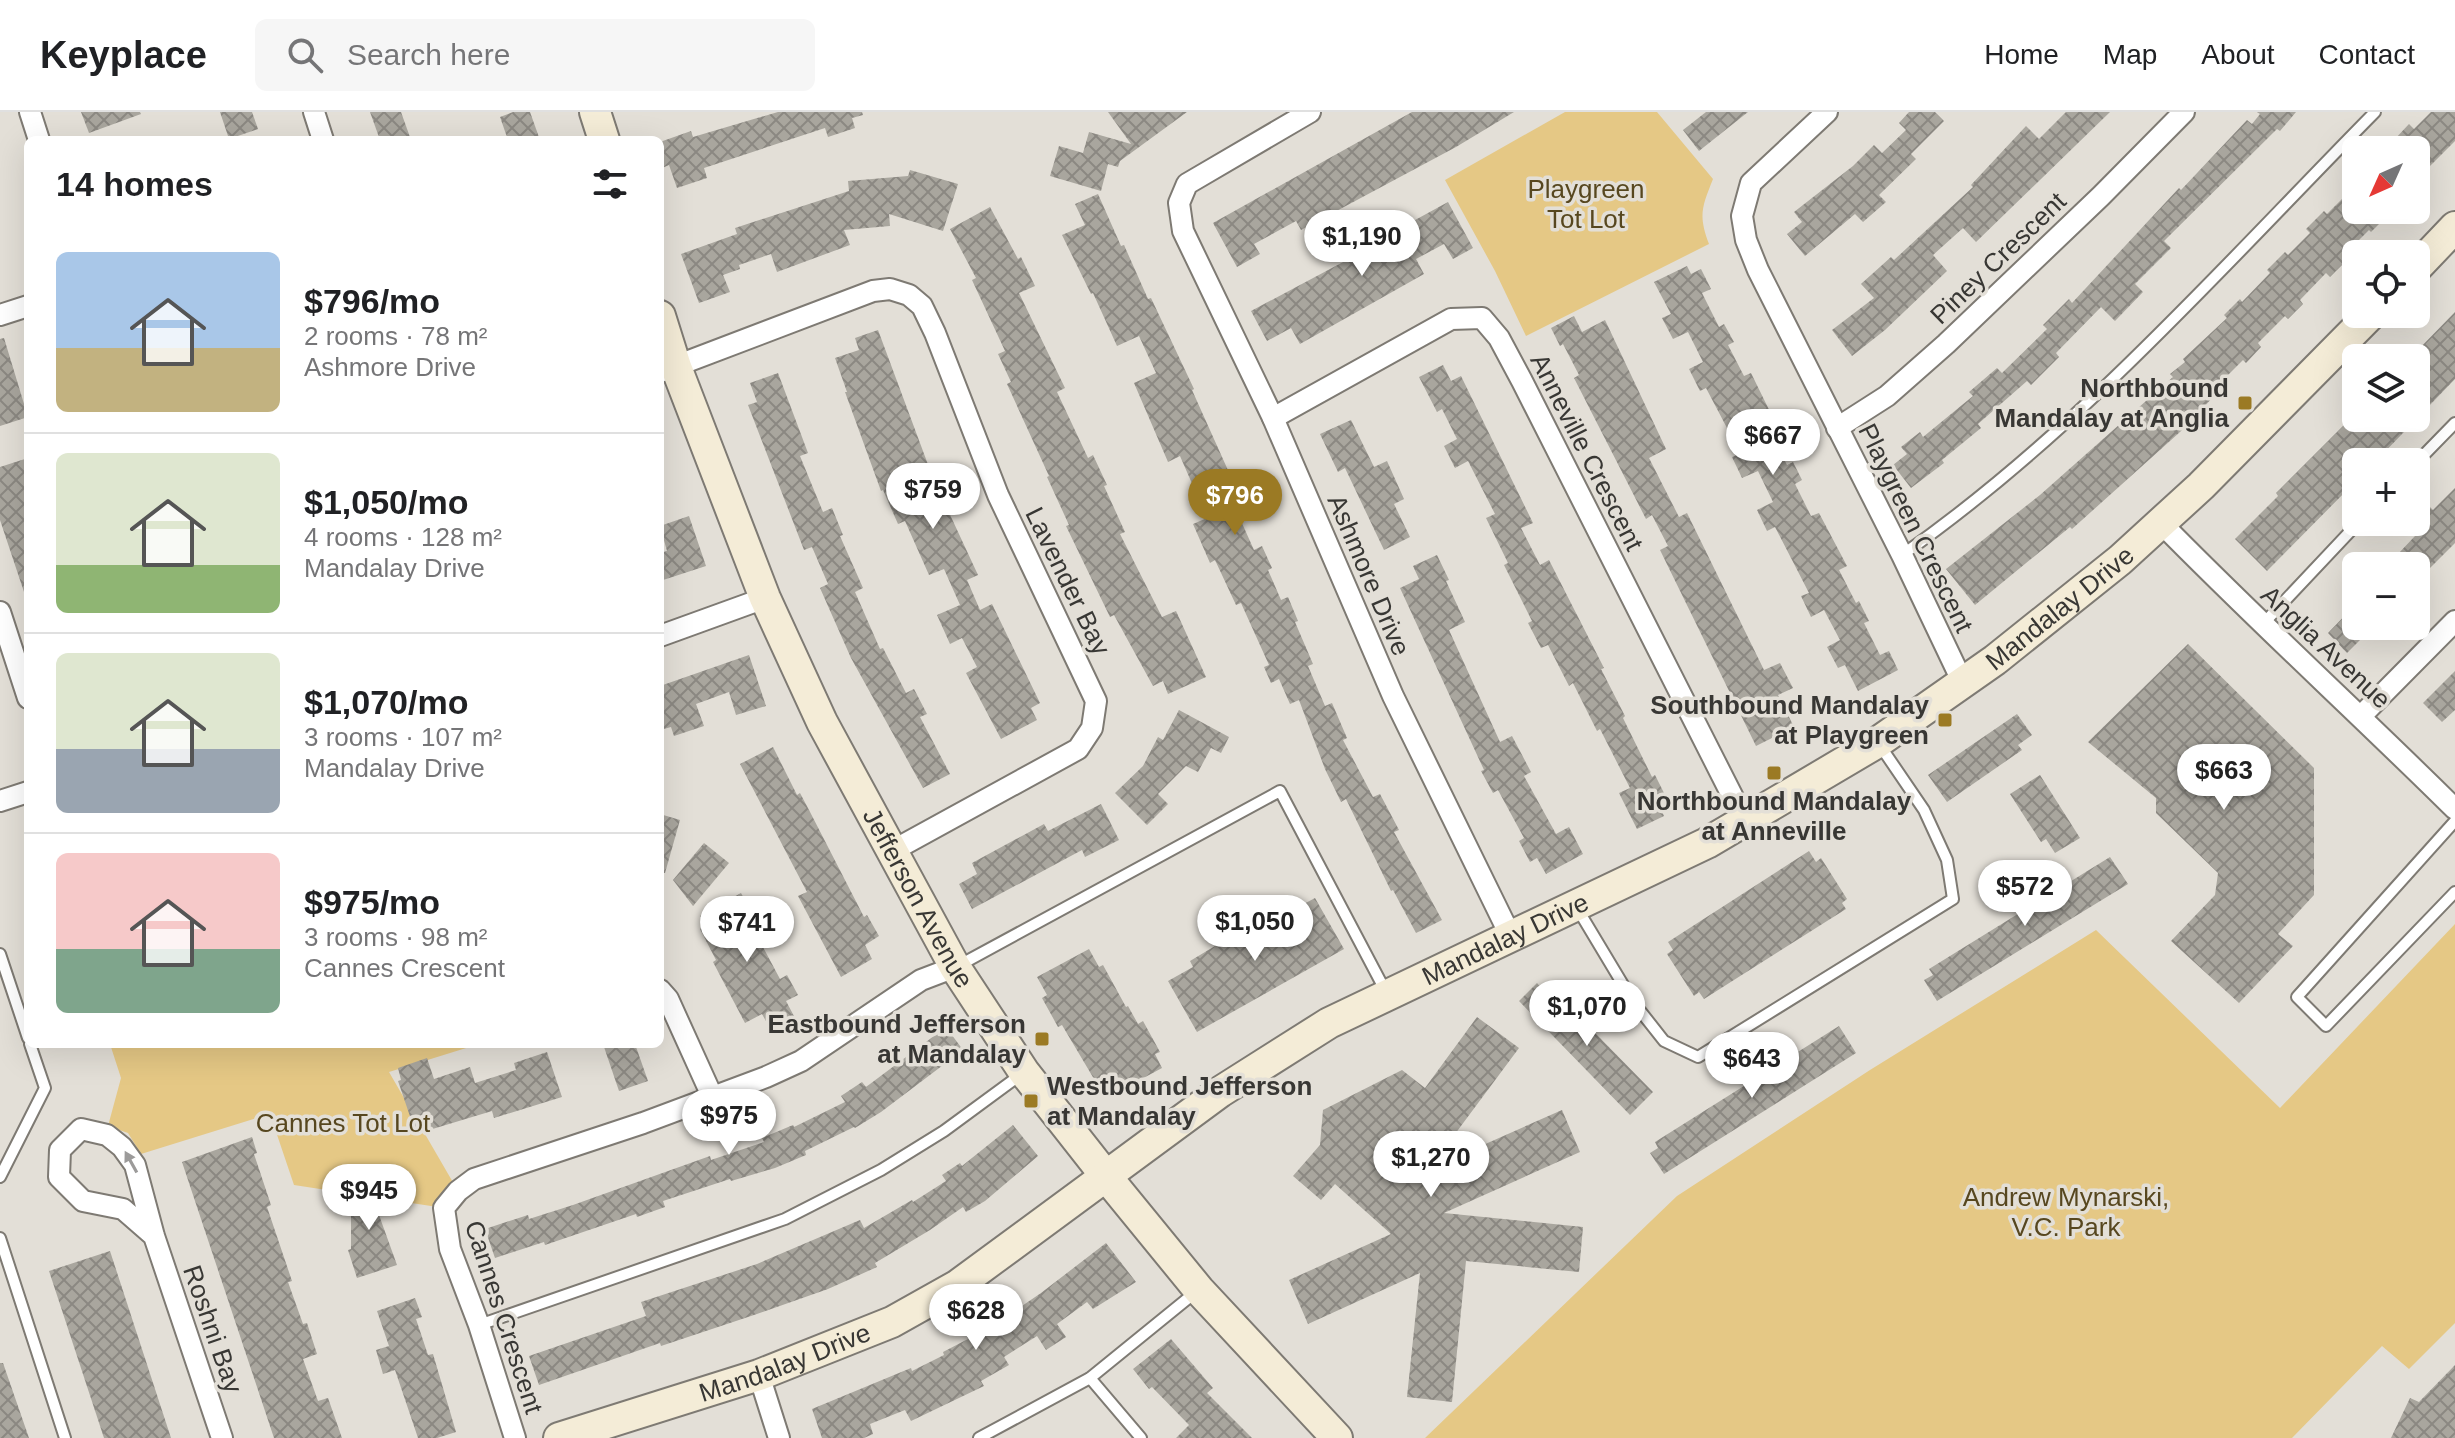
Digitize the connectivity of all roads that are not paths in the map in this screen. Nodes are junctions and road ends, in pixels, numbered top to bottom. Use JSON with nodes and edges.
{"nodes":[{"id":1,"x":30,"y":112,"type":"edge"},
{"id":2,"x":314,"y":112,"type":"edge"},
{"id":3,"x":596,"y":112,"type":"edge"},
{"id":4,"x":1310,"y":112,"type":"edge"},
{"id":5,"x":1827,"y":112,"type":"edge"},
{"id":6,"x":2184,"y":112,"type":"edge"},
{"id":7,"x":2375,"y":112,"type":"edge"},
{"id":8,"x":38,"y":136,"type":"edge"},
{"id":9,"x":322,"y":136,"type":"edge"},
{"id":10,"x":603,"y":136,"type":"edge"},
{"id":11,"x":2455,"y":227,"type":"edge"},
{"id":12,"x":2430,"y":253,"type":"edge"},
{"id":13,"x":24,"y":307,"type":"edge"},
{"id":14,"x":0,"y":315,"type":"edge"},
{"id":15,"x":2357,"y":328,"type":"edge"},
{"id":16,"x":664,"y":343,"type":"edge"},
{"id":17,"x":668,"y":370,"type":"edge"},
{"id":18,"x":1273,"y":418,"type":"junction"},
{"id":19,"x":2455,"y":423,"type":"edge"},
{"id":20,"x":1837,"y":428,"type":"junction"},
{"id":21,"x":2430,"y":449,"type":"edge"},
{"id":22,"x":2161,"y":523,"type":"junction"},
{"id":23,"x":2346,"y":536,"type":"edge"},
{"id":24,"x":1902,"y":555,"type":"junction"},
{"id":25,"x":765,"y":598,"type":"junction"},
{"id":26,"x":0,"y":612,"type":"edge"},
{"id":27,"x":2455,"y":621,"type":"edge"},
{"id":28,"x":2262,"y":625,"type":"junction"},
{"id":29,"x":664,"y":635,"type":"edge"},
{"id":30,"x":1963,"y":683,"type":"junction"},
{"id":31,"x":24,"y":686,"type":"edge"},
{"id":32,"x":2361,"y":716,"type":"junction"},
{"id":33,"x":1878,"y":742,"type":"junction"},
{"id":34,"x":24,"y":793,"type":"edge"},
{"id":35,"x":0,"y":801,"type":"edge"},
{"id":36,"x":2455,"y":809,"type":"edge"},
{"id":37,"x":2455,"y":821,"type":"edge"},
{"id":38,"x":1746,"y":823,"type":"junction"},
{"id":39,"x":892,"y":851,"type":"junction"},
{"id":40,"x":2455,"y":892,"type":"edge"},
{"id":41,"x":1577,"y":908,"type":"junction"},
{"id":42,"x":1511,"y":937,"type":"junction"},
{"id":43,"x":0,"y":954,"type":"edge"},
{"id":44,"x":955,"y":967,"type":"junction"},
{"id":45,"x":664,"y":994,"type":"edge"},
{"id":46,"x":1387,"y":994,"type":"junction"},
{"id":47,"x":24,"y":1026,"type":"edge"},
{"id":48,"x":31,"y":1048,"type":"edge"},
{"id":49,"x":1024,"y":1072,"type":"junction"},
{"id":50,"x":712,"y":1096,"type":"junction"},
{"id":51,"x":1105,"y":1175,"type":"junction"},
{"id":52,"x":0,"y":1177,"type":"edge"},
{"id":53,"x":154,"y":1236,"type":"junction"},
{"id":54,"x":0,"y":1238,"type":"edge"},
{"id":55,"x":1199,"y":1290,"type":"junction"},
{"id":56,"x":479,"y":1325,"type":"junction"},
{"id":57,"x":759,"y":1375,"type":"junction"},
{"id":58,"x":1090,"y":1378,"type":"junction"},
{"id":59,"x":65,"y":1438,"type":"edge"},
{"id":60,"x":222,"y":1438,"type":"edge"},
{"id":61,"x":515,"y":1438,"type":"edge"},
{"id":62,"x":559,"y":1438,"type":"edge"},
{"id":63,"x":779,"y":1438,"type":"edge"},
{"id":64,"x":979,"y":1438,"type":"edge"},
{"id":65,"x":1141,"y":1438,"type":"edge"},
{"id":66,"x":1337,"y":1438,"type":"edge"}],
"edges":[{"from":1,"to":8,"type":"street"},
{"from":2,"to":9,"type":"street"},
{"from":3,"to":10,"type":"street"},
{"from":4,"to":18,"type":"street","name":"Ashmore Drive"},
{"from":5,"to":20,"type":"street","name":"Playgreen Crescent"},
{"from":6,"to":20,"type":"street","name":"Piney Crescent"},
{"from":7,"to":24,"type":"lane"},
{"from":11,"to":12,"type":"street"},
{"from":13,"to":14,"type":"street"},
{"from":15,"to":22,"type":"street","name":"Mandalay Drive"},
{"from":16,"to":17,"type":"street","name":"Jefferson Avenue"},
{"from":17,"to":25,"type":"street","name":"Jefferson Avenue"},
{"from":17,"to":39,"type":"street","name":"Lavender Bay"},
{"from":18,"to":38,"type":"street","name":"Anneville Crescent"},
{"from":18,"to":42,"type":"street","name":"Ashmore Drive"},
{"from":19,"to":21,"type":"lane"},
{"from":20,"to":24,"type":"street","name":"Playgreen Crescent"},
{"from":22,"to":28,"type":"street","name":"Anglia Avenue"},
{"from":22,"to":30,"type":"street","name":"Mandalay Drive"},
{"from":23,"to":28,"type":"lane"},
{"from":24,"to":30,"type":"street","name":"Playgreen Crescent"},
{"from":25,"to":29,"type":"street"},
{"from":25,"to":39,"type":"street","name":"Jefferson Avenue"},
{"from":26,"to":31,"type":"street"},
{"from":27,"to":32,"type":"street"},
{"from":28,"to":32,"type":"street","name":"Anglia Avenue"},
{"from":30,"to":33,"type":"street","name":"Mandalay Drive"},
{"from":32,"to":36,"type":"street","name":"Anglia Avenue"},
{"from":33,"to":38,"type":"street","name":"Mandalay Drive"},
{"from":33,"to":41,"type":"lane"},
{"from":34,"to":35,"type":"street"},
{"from":37,"to":40,"type":"lane"},
{"from":38,"to":41,"type":"street","name":"Mandalay Drive"},
{"from":39,"to":44,"type":"street","name":"Jefferson Avenue"},
{"from":41,"to":42,"type":"street","name":"Mandalay Drive"},
{"from":42,"to":46,"type":"street","name":"Mandalay Drive"},
{"from":43,"to":47,"type":"lane"},
{"from":44,"to":46,"type":"lane"},
{"from":44,"to":49,"type":"street","name":"Jefferson Avenue"},
{"from":44,"to":50,"type":"street","name":"Cannes Crescent"},
{"from":45,"to":50,"type":"street"},
{"from":46,"to":51,"type":"street","name":"Mandalay Drive"},
{"from":48,"to":52,"type":"lane"},
{"from":49,"to":51,"type":"street","name":"Jefferson Avenue"},
{"from":49,"to":56,"type":"lane"},
{"from":50,"to":56,"type":"street","name":"Cannes Crescent"},
{"from":51,"to":55,"type":"street","name":"Jefferson Avenue"},
{"from":51,"to":57,"type":"street","name":"Mandalay Drive"},
{"from":53,"to":53,"type":"street","name":"Roshni Bay","one_way":true},
{"from":53,"to":60,"type":"street","name":"Roshni Bay"},
{"from":54,"to":59,"type":"lane"},
{"from":55,"to":58,"type":"lane"},
{"from":55,"to":66,"type":"street","name":"Jefferson Avenue"},
{"from":56,"to":61,"type":"street","name":"Cannes Crescent"},
{"from":57,"to":62,"type":"street","name":"Mandalay Drive"},
{"from":57,"to":63,"type":"street"},
{"from":58,"to":64,"type":"lane"},
{"from":58,"to":65,"type":"lane"}]}
